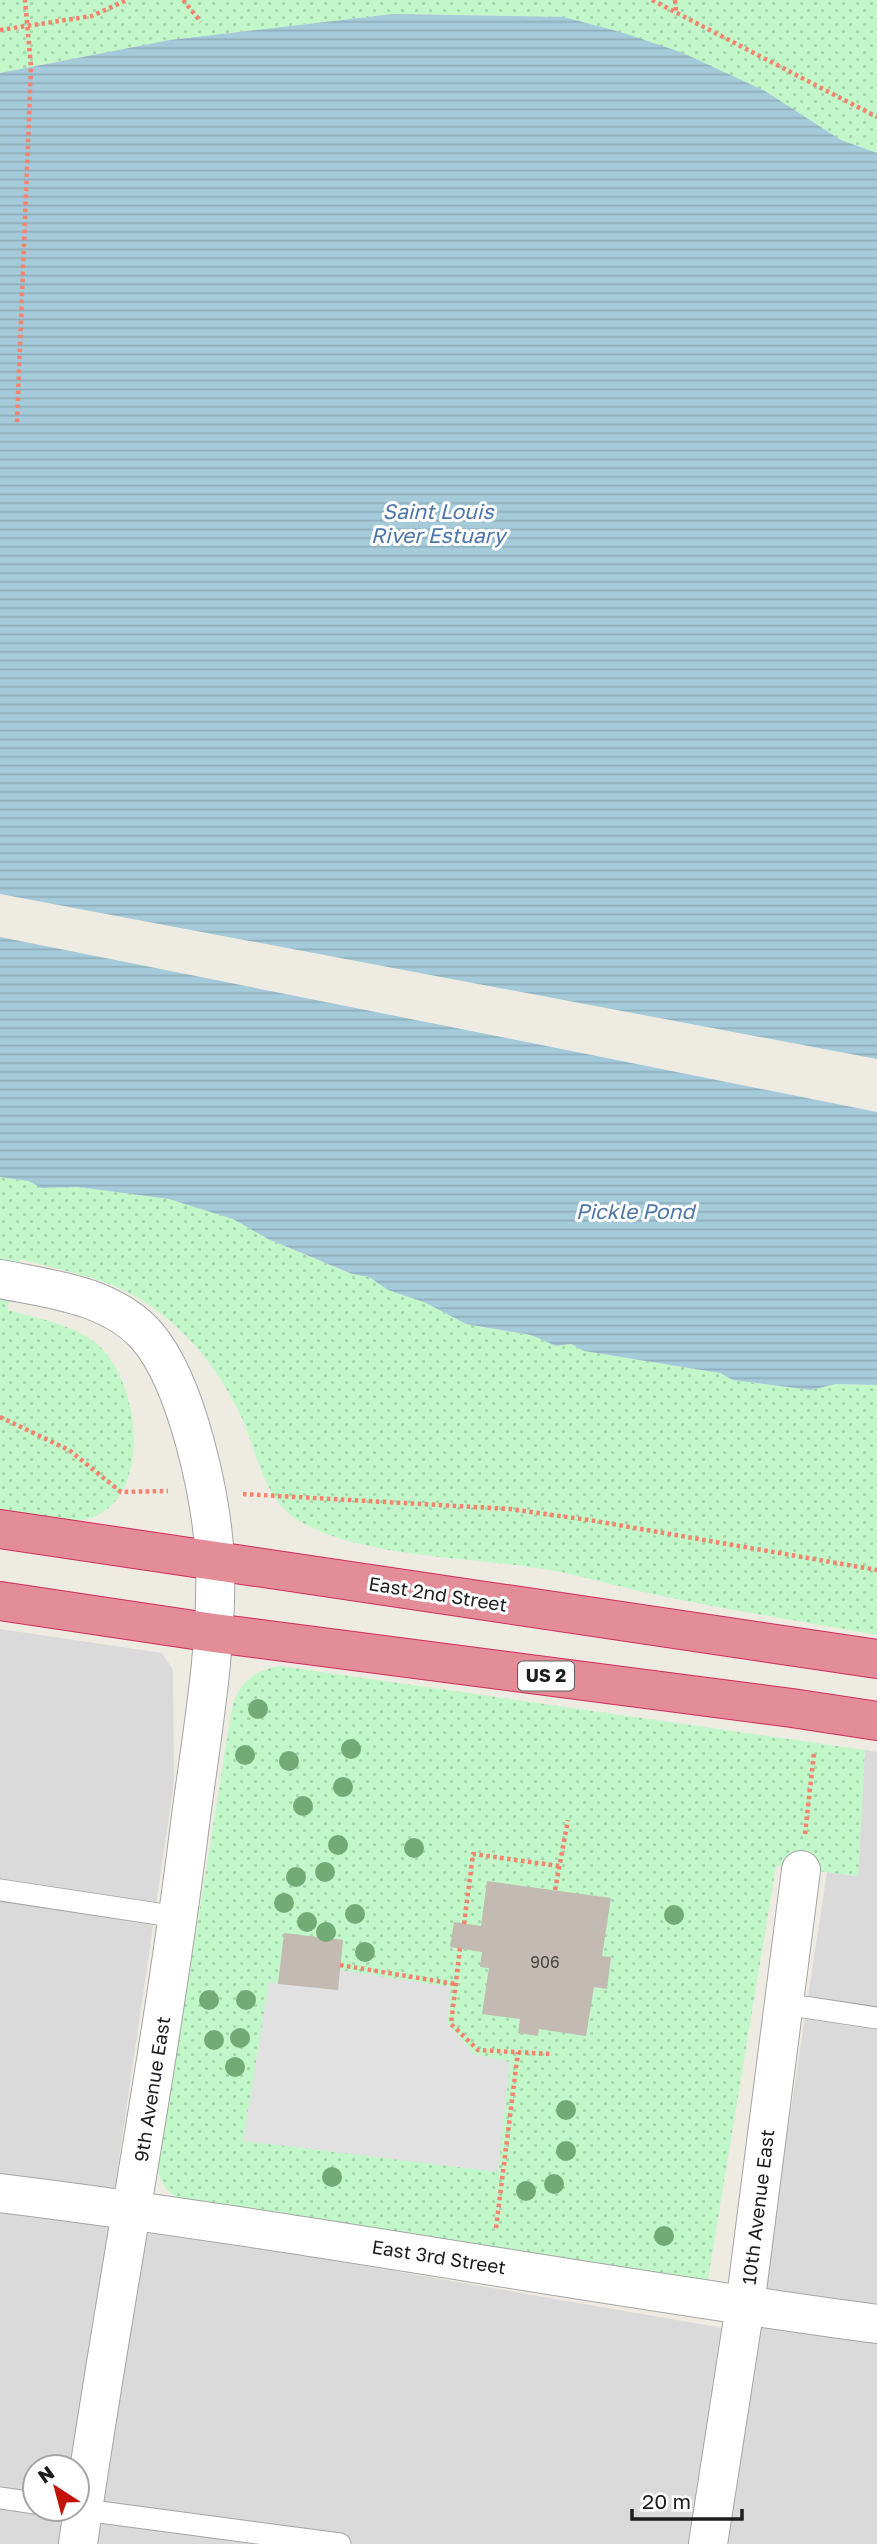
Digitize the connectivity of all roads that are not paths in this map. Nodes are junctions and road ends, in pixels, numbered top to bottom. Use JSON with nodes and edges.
{"nodes":[{"id":1,"x":0,"y":1279,"type":"edge"},
{"id":2,"x":0,"y":1529,"type":"edge"},
{"id":3,"x":215,"y":1559,"type":"junction"},
{"id":4,"x":0,"y":1601,"type":"edge"},
{"id":5,"x":214,"y":1633,"type":"junction"},
{"id":6,"x":877,"y":1659,"type":"edge"},
{"id":7,"x":877,"y":1721,"type":"edge"},
{"id":8,"x":801,"y":1870,"type":"road end"},
{"id":9,"x":0,"y":1890,"type":"edge"},
{"id":10,"x":178,"y":1916,"type":"junction"},
{"id":11,"x":784,"y":2004,"type":"junction"},
{"id":12,"x":877,"y":2018,"type":"edge"},
{"id":13,"x":0,"y":2193,"type":"edge"},
{"id":14,"x":134,"y":2210,"type":"junction"},
{"id":15,"x":745,"y":2306,"type":"junction"},
{"id":16,"x":877,"y":2324,"type":"edge"},
{"id":17,"x":91,"y":2453,"type":"edge"},
{"id":18,"x":0,"y":2498,"type":"edge"},
{"id":19,"x":21,"y":2501,"type":"edge"},
{"id":20,"x":91,"y":2522,"type":"edge"},
{"id":21,"x":340,"y":2544,"type":"edge"},
{"id":22,"x":708,"y":2544,"type":"edge"}],
"edges":[{"from":1,"to":3,"type":"street","name":"9th Avenue East"},
{"from":2,"to":3,"type":"highway","name":"East 2nd Street"},
{"from":3,"to":5,"type":"street","name":"9th Avenue East"},
{"from":3,"to":6,"type":"highway","name":"East 2nd Street"},
{"from":4,"to":5,"type":"highway","number":"US 2"},
{"from":5,"to":7,"type":"highway","number":"US 2"},
{"from":5,"to":10,"type":"street","name":"9th Avenue East"},
{"from":8,"to":11,"type":"street","name":"10th Avenue East"},
{"from":9,"to":10,"type":"lane"},
{"from":10,"to":14,"type":"street","name":"9th Avenue East"},
{"from":11,"to":12,"type":"lane"},
{"from":11,"to":15,"type":"street","name":"10th Avenue East"},
{"from":13,"to":14,"type":"street","name":"East 3rd Street"},
{"from":14,"to":15,"type":"street","name":"East 3rd Street"},
{"from":14,"to":17,"type":"street","name":"9th Avenue East"},
{"from":15,"to":16,"type":"street","name":"East 3rd Street"},
{"from":15,"to":22,"type":"street","name":"10th Avenue East"},
{"from":18,"to":19,"type":"lane"},
{"from":20,"to":21,"type":"lane"}]}
